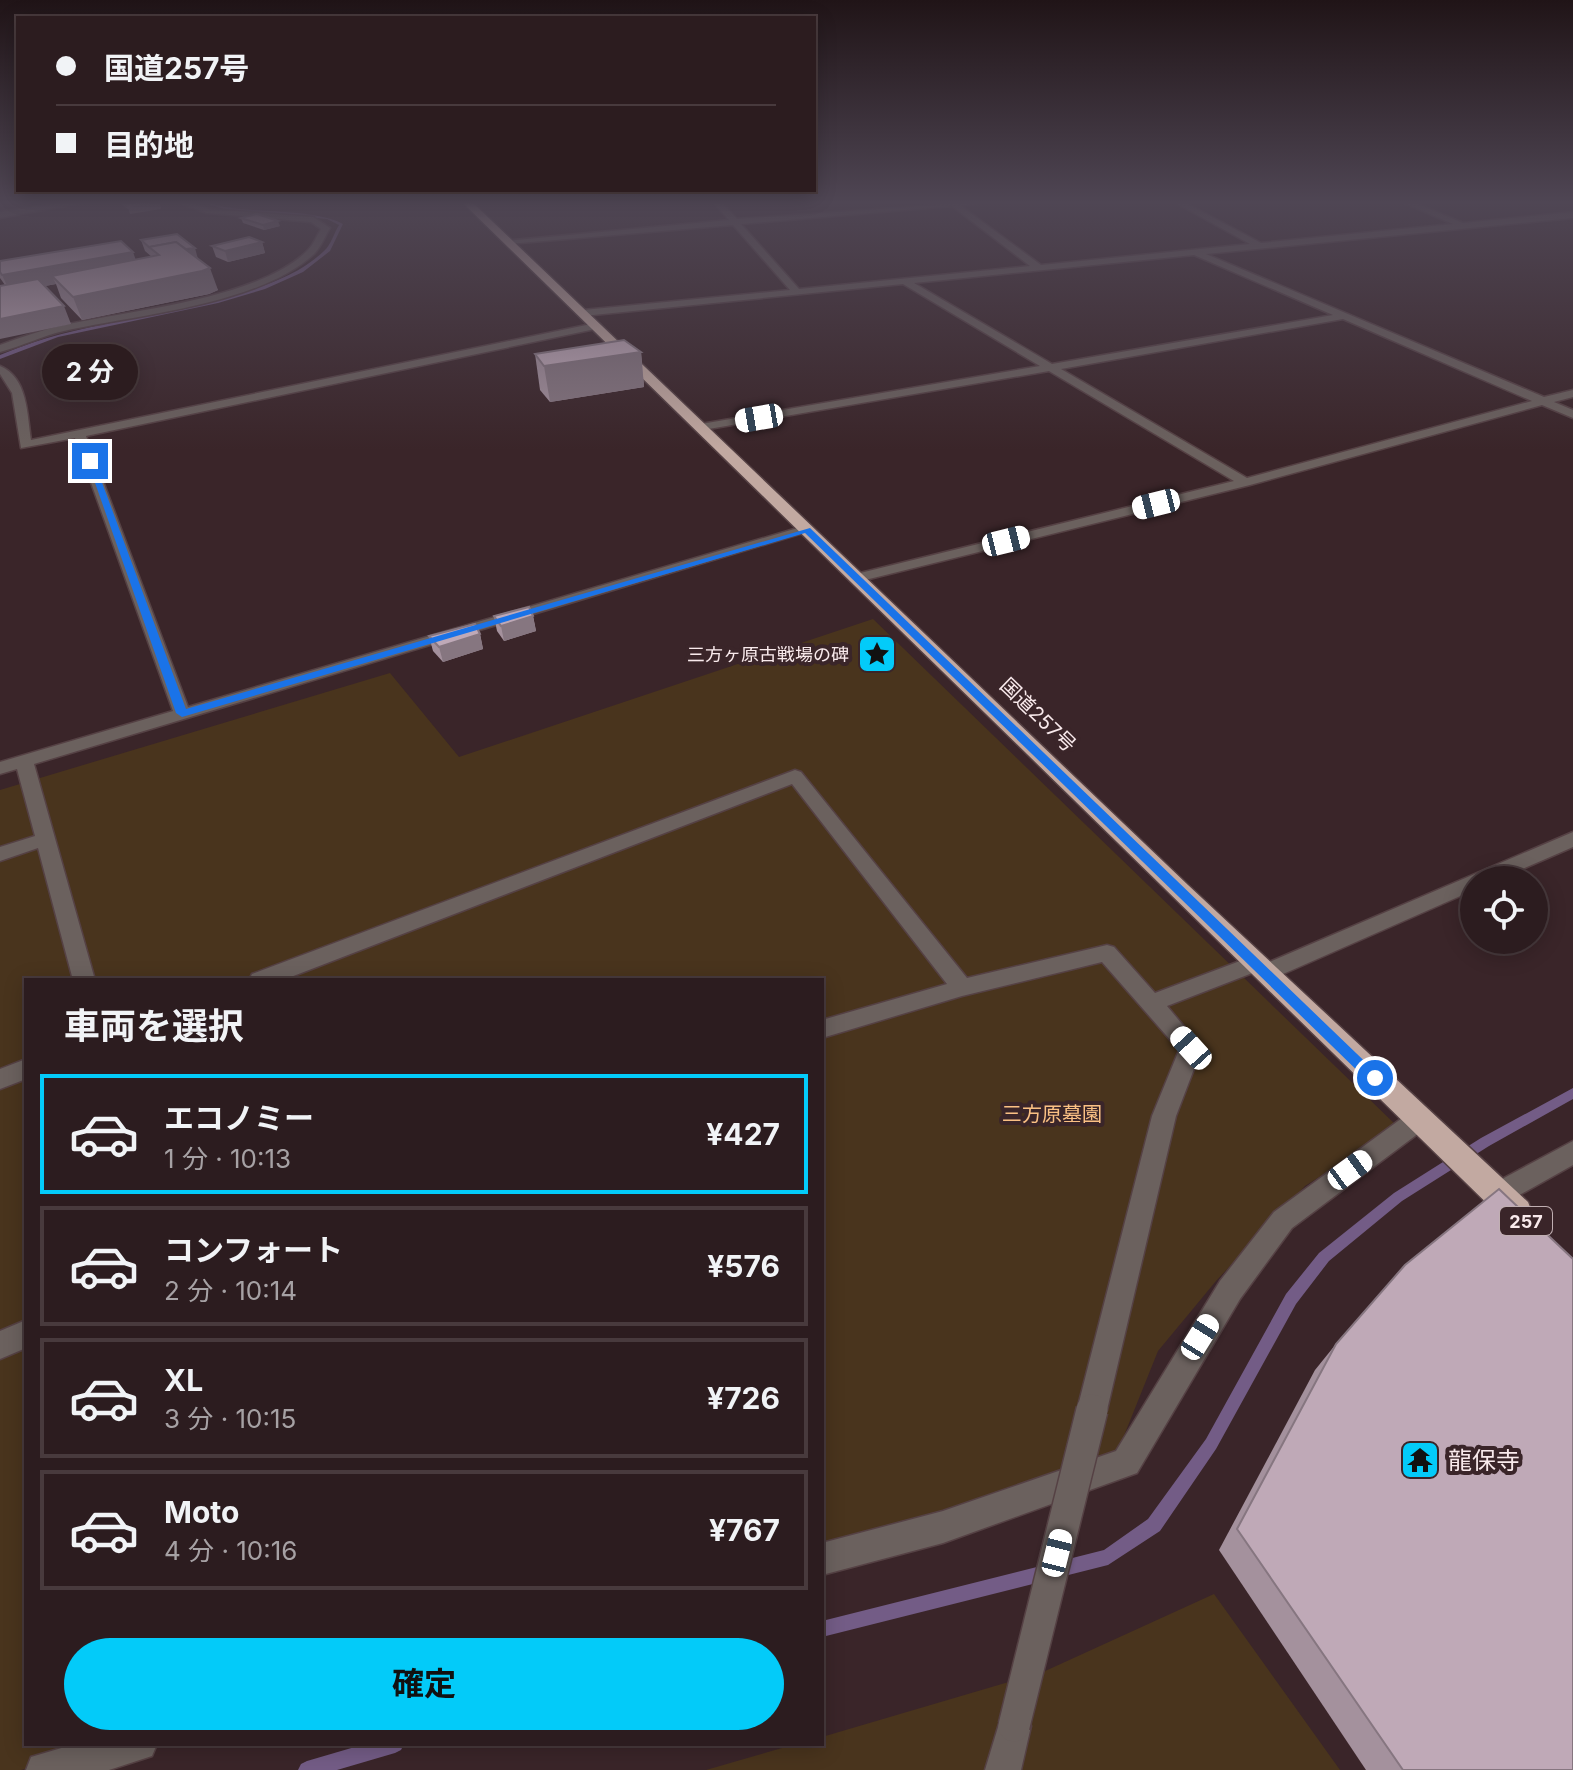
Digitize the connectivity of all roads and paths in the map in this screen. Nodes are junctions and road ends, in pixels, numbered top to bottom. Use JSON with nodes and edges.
{"nodes":[{"id":1,"x":251,"y":285,"type":"edge"},
{"id":2,"x":553,"y":285,"type":"edge"},
{"id":3,"x":790,"y":285,"type":"edge"},
{"id":4,"x":869,"y":285,"type":"edge"},
{"id":5,"x":910,"y":285,"type":"edge"},
{"id":6,"x":1267,"y":285,"type":"edge"},
{"id":7,"x":797,"y":292,"type":"junction"},
{"id":8,"x":1340,"y":317,"type":"junction"},
{"id":9,"x":590,"y":320,"type":"junction"},
{"id":10,"x":0,"y":349,"type":"edge"},
{"id":11,"x":1050,"y":367,"type":"junction"},
{"id":12,"x":0,"y":369,"type":"edge"},
{"id":13,"x":1573,"y":393,"type":"edge"},
{"id":14,"x":1542,"y":401,"type":"junction"},
{"id":15,"x":1573,"y":414,"type":"edge"},
{"id":16,"x":701,"y":428,"type":"junction"},
{"id":17,"x":79,"y":433,"type":"junction"},
{"id":18,"x":1245,"y":482,"type":"junction"},
{"id":19,"x":806,"y":530,"type":"junction"},
{"id":20,"x":857,"y":578,"type":"junction"},
{"id":21,"x":182,"y":713,"type":"junction"},
{"id":22,"x":24,"y":761,"type":"junction"},
{"id":23,"x":0,"y":768,"type":"edge"},
{"id":24,"x":46,"y":839,"type":"junction"},
{"id":25,"x":1573,"y":839,"type":"edge"},
{"id":26,"x":0,"y":854,"type":"edge"},
{"id":27,"x":1511,"y":866,"type":"edge"},
{"id":28,"x":1460,"y":887,"type":"edge"},
{"id":29,"x":1261,"y":968,"type":"junction"},
{"id":30,"x":83,"y":978,"type":"edge"},
{"id":31,"x":265,"y":978,"type":"edge"},
{"id":32,"x":962,"y":988,"type":"junction"},
{"id":33,"x":1151,"y":1003,"type":"junction"},
{"id":34,"x":824,"y":1028,"type":"edge"},
{"id":35,"x":24,"y":1070,"type":"edge"},
{"id":36,"x":0,"y":1079,"type":"edge"},
{"id":37,"x":1418,"y":1120,"type":"junction"},
{"id":38,"x":1573,"y":1152,"type":"edge"},
{"id":39,"x":1489,"y":1185,"type":"junction"},
{"id":40,"x":1541,"y":1235,"type":"edge"},
{"id":41,"x":24,"y":1335,"type":"edge"},
{"id":42,"x":0,"y":1345,"type":"edge"},
{"id":43,"x":824,"y":1558,"type":"edge"},
{"id":44,"x":133,"y":1746,"type":"edge"},
{"id":45,"x":44,"y":1770,"type":"edge"},
{"id":46,"x":1003,"y":1770,"type":"edge"}],
"edges":[{"from":1,"to":10,"type":"street"},
{"from":2,"to":9,"type":"highway","name":"国道257号","number":"257"},
{"from":3,"to":7,"type":"street"},
{"from":4,"to":7,"type":"street"},
{"from":5,"to":11,"type":"street"},
{"from":6,"to":8,"type":"street"},
{"from":7,"to":9,"type":"street"},
{"from":8,"to":11,"type":"street"},
{"from":8,"to":14,"type":"street"},
{"from":9,"to":16,"type":"highway","name":"国道257号","number":"257"},
{"from":9,"to":17,"type":"street"},
{"from":11,"to":16,"type":"street"},
{"from":11,"to":18,"type":"street"},
{"from":12,"to":17,"type":"street"},
{"from":13,"to":14,"type":"street"},
{"from":14,"to":15,"type":"street"},
{"from":14,"to":18,"type":"street"},
{"from":16,"to":19,"type":"highway","name":"国道257号","number":"257"},
{"from":17,"to":21,"type":"street"},
{"from":18,"to":20,"type":"street"},
{"from":19,"to":20,"type":"highway","name":"国道257号","number":"257"},
{"from":19,"to":21,"type":"street"},
{"from":20,"to":29,"type":"highway","name":"国道257号","number":"257"},
{"from":21,"to":22,"type":"street"},
{"from":22,"to":23,"type":"street"},
{"from":22,"to":24,"type":"street"},
{"from":24,"to":26,"type":"street"},
{"from":24,"to":30,"type":"street"},
{"from":25,"to":27,"type":"street"},
{"from":28,"to":29,"type":"street"},
{"from":29,"to":33,"type":"street"},
{"from":29,"to":37,"type":"highway","name":"国道257号","number":"257"},
{"from":31,"to":32,"type":"street"},
{"from":32,"to":33,"type":"street"},
{"from":32,"to":34,"type":"street"},
{"from":33,"to":46,"type":"street","bridge":true},
{"from":35,"to":36,"type":"street"},
{"from":37,"to":39,"type":"highway","name":"国道257号","number":"257"},
{"from":37,"to":43,"type":"street"},
{"from":38,"to":39,"type":"street"},
{"from":39,"to":40,"type":"highway","name":"国道257号","number":"257"},
{"from":41,"to":42,"type":"street"},
{"from":44,"to":45,"type":"street"}]}
